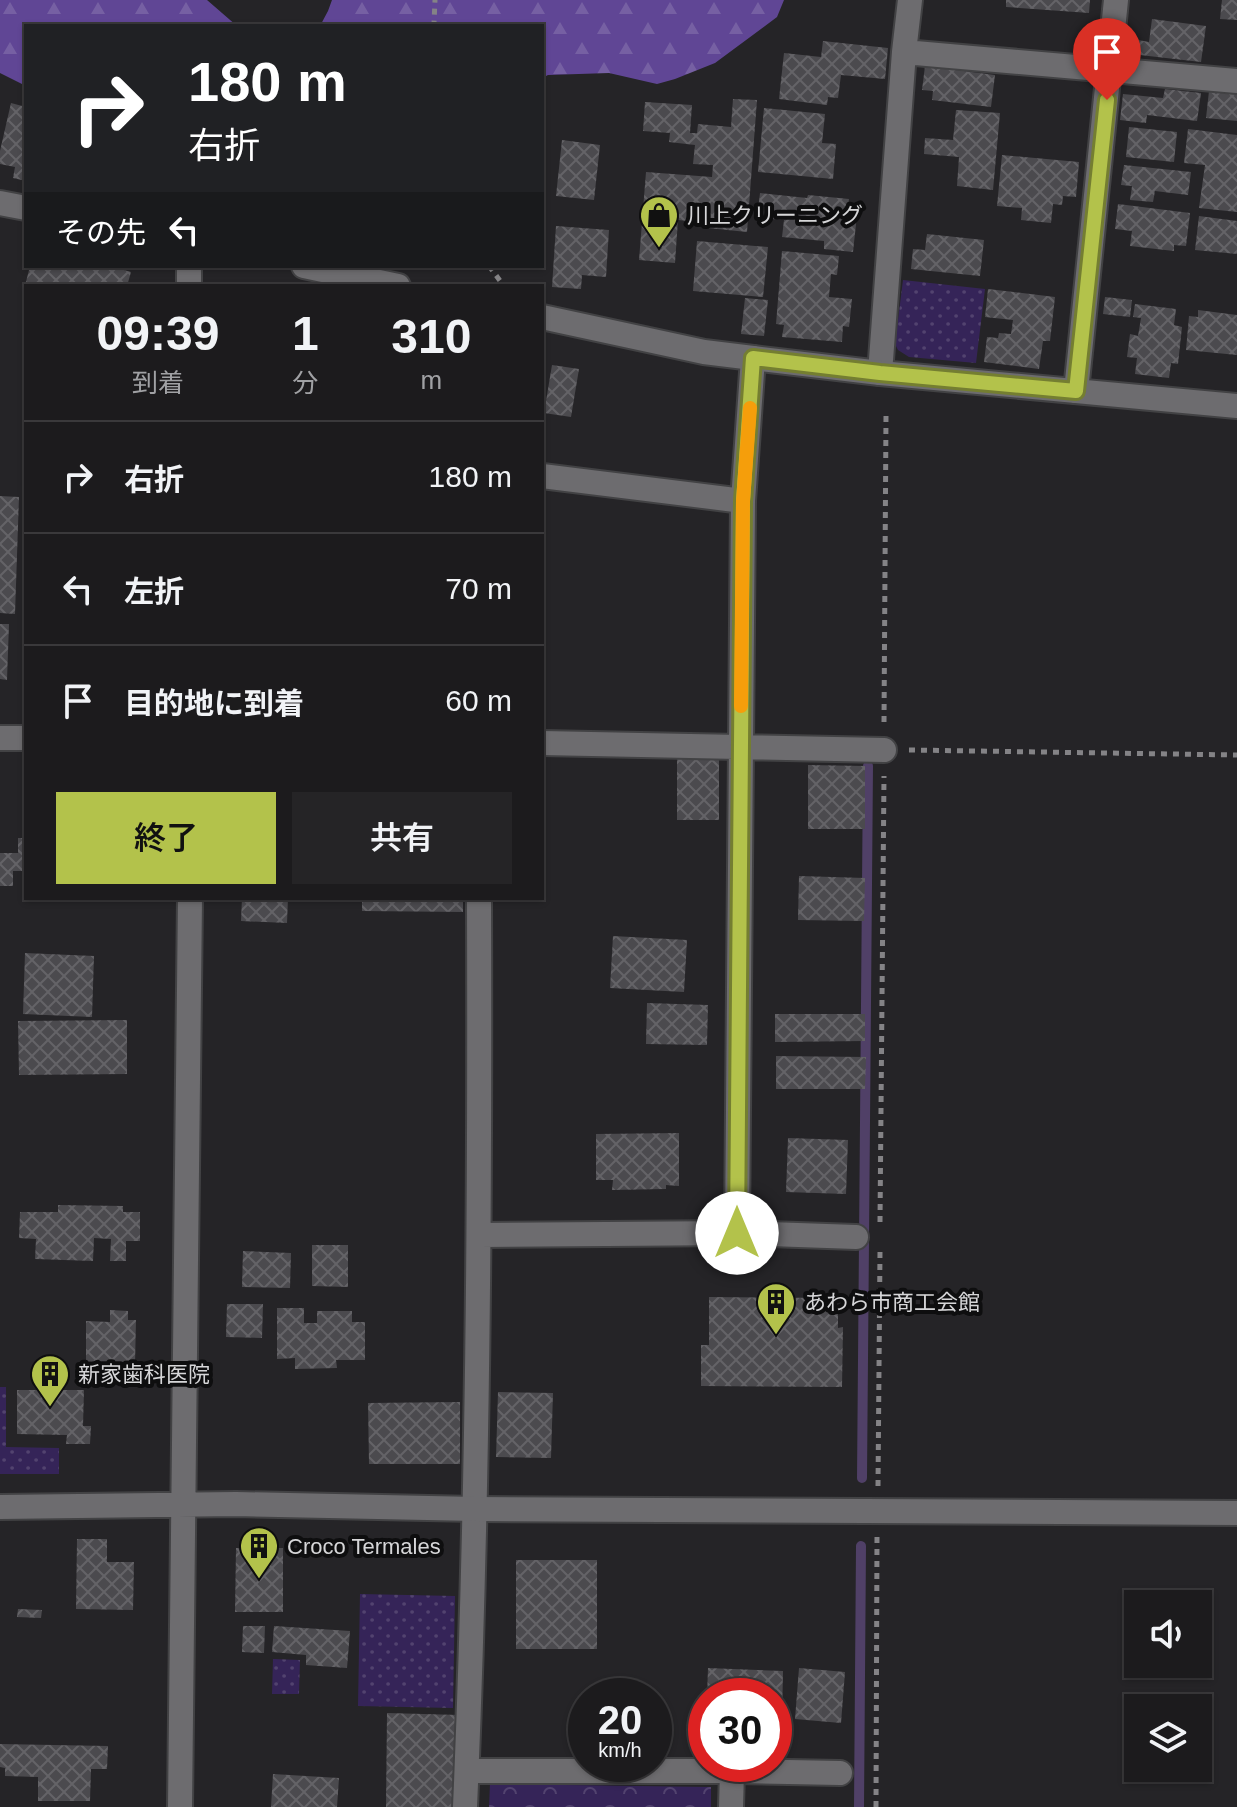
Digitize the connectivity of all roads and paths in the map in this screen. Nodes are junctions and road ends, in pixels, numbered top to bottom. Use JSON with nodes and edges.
{"nodes":[{"id":1,"x":435,"y":0,"type":"edge"},
{"id":2,"x":910,"y":0,"type":"edge"},
{"id":3,"x":1116,"y":0,"type":"edge"},
{"id":4,"x":433,"y":24,"type":"edge"},
{"id":5,"x":904,"y":52,"type":"junction"},
{"id":6,"x":1110,"y":71,"type":"junction"},
{"id":7,"x":1237,"y":81,"type":"edge"},
{"id":8,"x":0,"y":203,"type":"edge"},
{"id":9,"x":24,"y":208,"type":"edge"},
{"id":10,"x":313,"y":268,"type":"edge"},
{"id":11,"x":389,"y":284,"type":"edge"},
{"id":12,"x":544,"y":317,"type":"edge"},
{"id":13,"x":753,"y":358,"type":"junction"},
{"id":14,"x":880,"y":373,"type":"junction"},
{"id":15,"x":1076,"y":391,"type":"junction"},
{"id":16,"x":1237,"y":406,"type":"edge"},
{"id":17,"x":886,"y":416,"type":"dead end"},
{"id":18,"x":544,"y":476,"type":"edge"},
{"id":19,"x":743,"y":501,"type":"junction"},
{"id":20,"x":0,"y":738,"type":"edge"},
{"id":21,"x":24,"y":738,"type":"edge"},
{"id":22,"x":544,"y":743,"type":"edge"},
{"id":23,"x":740,"y":748,"type":"junction"},
{"id":24,"x":884,"y":750,"type":"junction"},
{"id":25,"x":1237,"y":755,"type":"edge"},
{"id":26,"x":190,"y":900,"type":"edge"},
{"id":27,"x":479,"y":900,"type":"edge"},
{"id":28,"x":880,"y":1225,"type":"dead end"},
{"id":29,"x":737,"y":1233,"type":"junction"},
{"id":30,"x":480,"y":1235,"type":"junction"},
{"id":31,"x":868,"y":1239,"type":"joint"},
{"id":32,"x":184,"y":1505,"type":"junction"},
{"id":33,"x":0,"y":1507,"type":"edge"},
{"id":34,"x":476,"y":1509,"type":"junction"},
{"id":35,"x":877,"y":1511,"type":"junction"},
{"id":36,"x":1237,"y":1513,"type":"edge"},
{"id":37,"x":467,"y":1771,"type":"junction"},
{"id":38,"x":688,"y":1771,"type":"edge"},
{"id":39,"x":792,"y":1772,"type":"edge"},
{"id":40,"x":840,"y":1773,"type":"dead end"},
{"id":41,"x":732,"y":1782,"type":"edge"},
{"id":42,"x":180,"y":1807,"type":"edge"},
{"id":43,"x":465,"y":1807,"type":"edge"},
{"id":44,"x":731,"y":1807,"type":"edge"},
{"id":45,"x":876,"y":1807,"type":"edge"}],
"edges":[{"from":1,"to":4,"type":"path"},
{"from":2,"to":5,"type":"street"},
{"from":3,"to":6,"type":"street"},
{"from":5,"to":6,"type":"street"},
{"from":5,"to":14,"type":"street"},
{"from":6,"to":7,"type":"street"},
{"from":6,"to":15,"type":"street"},
{"from":8,"to":9,"type":"street"},
{"from":10,"to":11,"type":"street"},
{"from":12,"to":13,"type":"street"},
{"from":13,"to":14,"type":"street"},
{"from":13,"to":19,"type":"street"},
{"from":14,"to":15,"type":"street"},
{"from":15,"to":16,"type":"street"},
{"from":17,"to":24,"type":"path"},
{"from":18,"to":19,"type":"street"},
{"from":19,"to":23,"type":"street"},
{"from":20,"to":21,"type":"street"},
{"from":22,"to":23,"type":"street"},
{"from":23,"to":24,"type":"street"},
{"from":23,"to":29,"type":"street"},
{"from":24,"to":25,"type":"path"},
{"from":24,"to":28,"type":"path"},
{"from":26,"to":32,"type":"street"},
{"from":27,"to":30,"type":"street"},
{"from":29,"to":30,"type":"street"},
{"from":29,"to":31,"type":"street"},
{"from":30,"to":34,"type":"street"},
{"from":31,"to":35,"type":"path"},
{"from":32,"to":33,"type":"street"},
{"from":32,"to":34,"type":"street"},
{"from":32,"to":42,"type":"street"},
{"from":34,"to":35,"type":"street"},
{"from":34,"to":37,"type":"street"},
{"from":35,"to":36,"type":"street"},
{"from":35,"to":45,"type":"path"},
{"from":37,"to":38,"type":"street"},
{"from":37,"to":43,"type":"street"},
{"from":39,"to":40,"type":"street"},
{"from":41,"to":44,"type":"street"}]}
